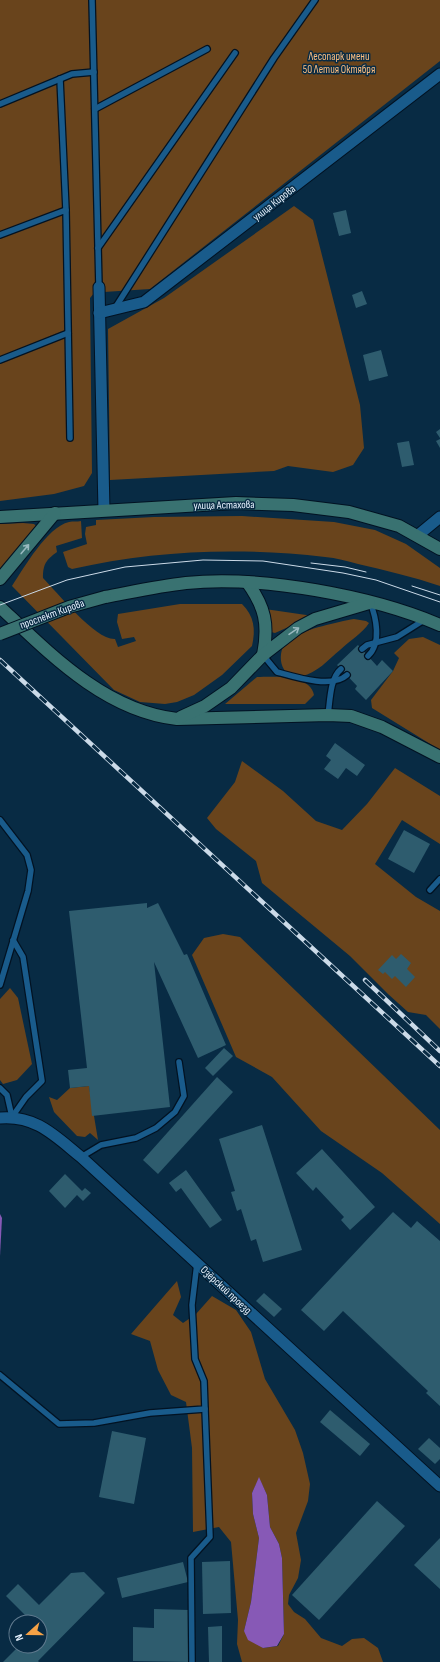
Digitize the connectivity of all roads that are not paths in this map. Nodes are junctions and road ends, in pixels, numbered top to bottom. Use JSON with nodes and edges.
{"nodes":[{"id":1,"x":92,"y":0,"type":"edge"},
{"id":2,"x":315,"y":0,"type":"edge"},
{"id":3,"x":206,"y":49,"type":"dead end"},
{"id":4,"x":235,"y":53,"type":"dead end"},
{"id":5,"x":94,"y":72,"type":"junction"},
{"id":6,"x":440,"y":74,"type":"edge"},
{"id":7,"x":60,"y":79,"type":"junction"},
{"id":8,"x":0,"y":104,"type":"edge"},
{"id":9,"x":95,"y":109,"type":"junction"},
{"id":10,"x":66,"y":210,"type":"junction"},
{"id":11,"x":0,"y":235,"type":"edge"},
{"id":12,"x":98,"y":248,"type":"junction"},
{"id":13,"x":99,"y":288,"type":"joint"},
{"id":14,"x":114,"y":310,"type":"junction"},
{"id":15,"x":99,"y":313,"type":"junction"},
{"id":16,"x":68,"y":333,"type":"junction"},
{"id":17,"x":0,"y":360,"type":"edge"},
{"id":18,"x":70,"y":438,"type":"dead end"},
{"id":19,"x":104,"y":510,"type":"junction"},
{"id":20,"x":55,"y":513,"type":"junction"},
{"id":21,"x":0,"y":517,"type":"edge"},
{"id":22,"x":440,"y":517,"type":"edge"},
{"id":23,"x":416,"y":536,"type":"junction"},
{"id":24,"x":440,"y":549,"type":"edge"},
{"id":25,"x":0,"y":579,"type":"edge"},
{"id":26,"x":247,"y":582,"type":"junction"},
{"id":27,"x":370,"y":602,"type":"junction"},
{"id":28,"x":0,"y":607,"type":"edge"},
{"id":29,"x":426,"y":618,"type":"junction"},
{"id":30,"x":440,"y":625,"type":"edge"},
{"id":31,"x":0,"y":634,"type":"edge"},
{"id":32,"x":375,"y":643,"type":"junction"},
{"id":33,"x":362,"y":649,"type":"dead end"},
{"id":34,"x":263,"y":655,"type":"junction"},
{"id":35,"x":368,"y":656,"type":"dead end"},
{"id":36,"x":341,"y":669,"type":"dead end"},
{"id":37,"x":347,"y":676,"type":"dead end"},
{"id":38,"x":335,"y":681,"type":"junction"},
{"id":39,"x":328,"y":715,"type":"junction"},
{"id":40,"x":177,"y":719,"type":"junction"},
{"id":41,"x":440,"y":757,"type":"edge"},
{"id":42,"x":0,"y":820,"type":"edge"},
{"id":43,"x":440,"y":879,"type":"edge"},
{"id":44,"x":430,"y":890,"type":"dead end"},
{"id":45,"x":13,"y":940,"type":"junction"},
{"id":46,"x":0,"y":985,"type":"edge"},
{"id":47,"x":179,"y":1062,"type":"dead end"},
{"id":48,"x":0,"y":1088,"type":"edge"},
{"id":49,"x":12,"y":1117,"type":"junction"},
{"id":50,"x":0,"y":1118,"type":"edge"},
{"id":51,"x":81,"y":1157,"type":"junction"},
{"id":52,"x":197,"y":1263,"type":"junction"},
{"id":53,"x":0,"y":1375,"type":"edge"},
{"id":54,"x":205,"y":1409,"type":"junction"},
{"id":55,"x":440,"y":1486,"type":"edge"},
{"id":56,"x":192,"y":1662,"type":"edge"}],
"edges":[{"from":1,"to":5,"type":"lane"},
{"from":2,"to":14,"type":"lane"},
{"from":3,"to":9,"type":"lane"},
{"from":4,"to":12,"type":"lane"},
{"from":5,"to":7,"type":"lane"},
{"from":5,"to":9,"type":"lane"},
{"from":6,"to":14,"type":"street","name":"улица Кирова"},
{"from":7,"to":8,"type":"lane"},
{"from":7,"to":10,"type":"lane"},
{"from":9,"to":12,"type":"lane"},
{"from":10,"to":11,"type":"lane"},
{"from":10,"to":16,"type":"lane"},
{"from":12,"to":13,"type":"lane"},
{"from":13,"to":15,"type":"street"},
{"from":14,"to":15,"type":"street","name":"улица Кирова"},
{"from":15,"to":19,"type":"street"},
{"from":16,"to":17,"type":"lane"},
{"from":16,"to":18,"type":"lane"},
{"from":19,"to":20,"type":"main road","name":"улица Астахова"},
{"from":19,"to":23,"type":"main road","name":"улица Астахова"},
{"from":20,"to":21,"type":"main road","name":"улица Астахова"},
{"from":25,"to":20,"type":"main road","one_way":true},
{"from":22,"to":23,"type":"street"},
{"from":23,"to":24,"type":"main road","name":"улица Астахова"},
{"from":26,"to":27,"type":"main road"},
{"from":26,"to":31,"type":"main road","name":"проспект Кирова","bridge":true},
{"from":26,"to":34,"type":"main road"},
{"from":27,"to":29,"type":"main road"},
{"from":27,"to":32,"type":"lane"},
{"from":34,"to":27,"type":"main road","one_way":true},
{"from":28,"to":40,"type":"main road"},
{"from":29,"to":30,"type":"main road"},
{"from":29,"to":32,"type":"lane"},
{"from":32,"to":33,"type":"lane"},
{"from":32,"to":35,"type":"lane"},
{"from":34,"to":38,"type":"lane"},
{"from":34,"to":40,"type":"main road"},
{"from":36,"to":38,"type":"lane"},
{"from":37,"to":38,"type":"lane"},
{"from":38,"to":39,"type":"lane"},
{"from":39,"to":40,"type":"main road"},
{"from":39,"to":41,"type":"main road"},
{"from":42,"to":45,"type":"lane"},
{"from":43,"to":44,"type":"lane"},
{"from":45,"to":46,"type":"lane"},
{"from":45,"to":49,"type":"lane"},
{"from":47,"to":51,"type":"lane"},
{"from":48,"to":49,"type":"lane"},
{"from":49,"to":50,"type":"street","name":"Озёрский проезд"},
{"from":49,"to":51,"type":"street","name":"Озёрский проезд"},
{"from":51,"to":52,"type":"street","name":"Озёрский проезд"},
{"from":52,"to":54,"type":"lane"},
{"from":52,"to":55,"type":"street","name":"Озёрский проезд"},
{"from":53,"to":54,"type":"lane"},
{"from":54,"to":56,"type":"lane"}]}
